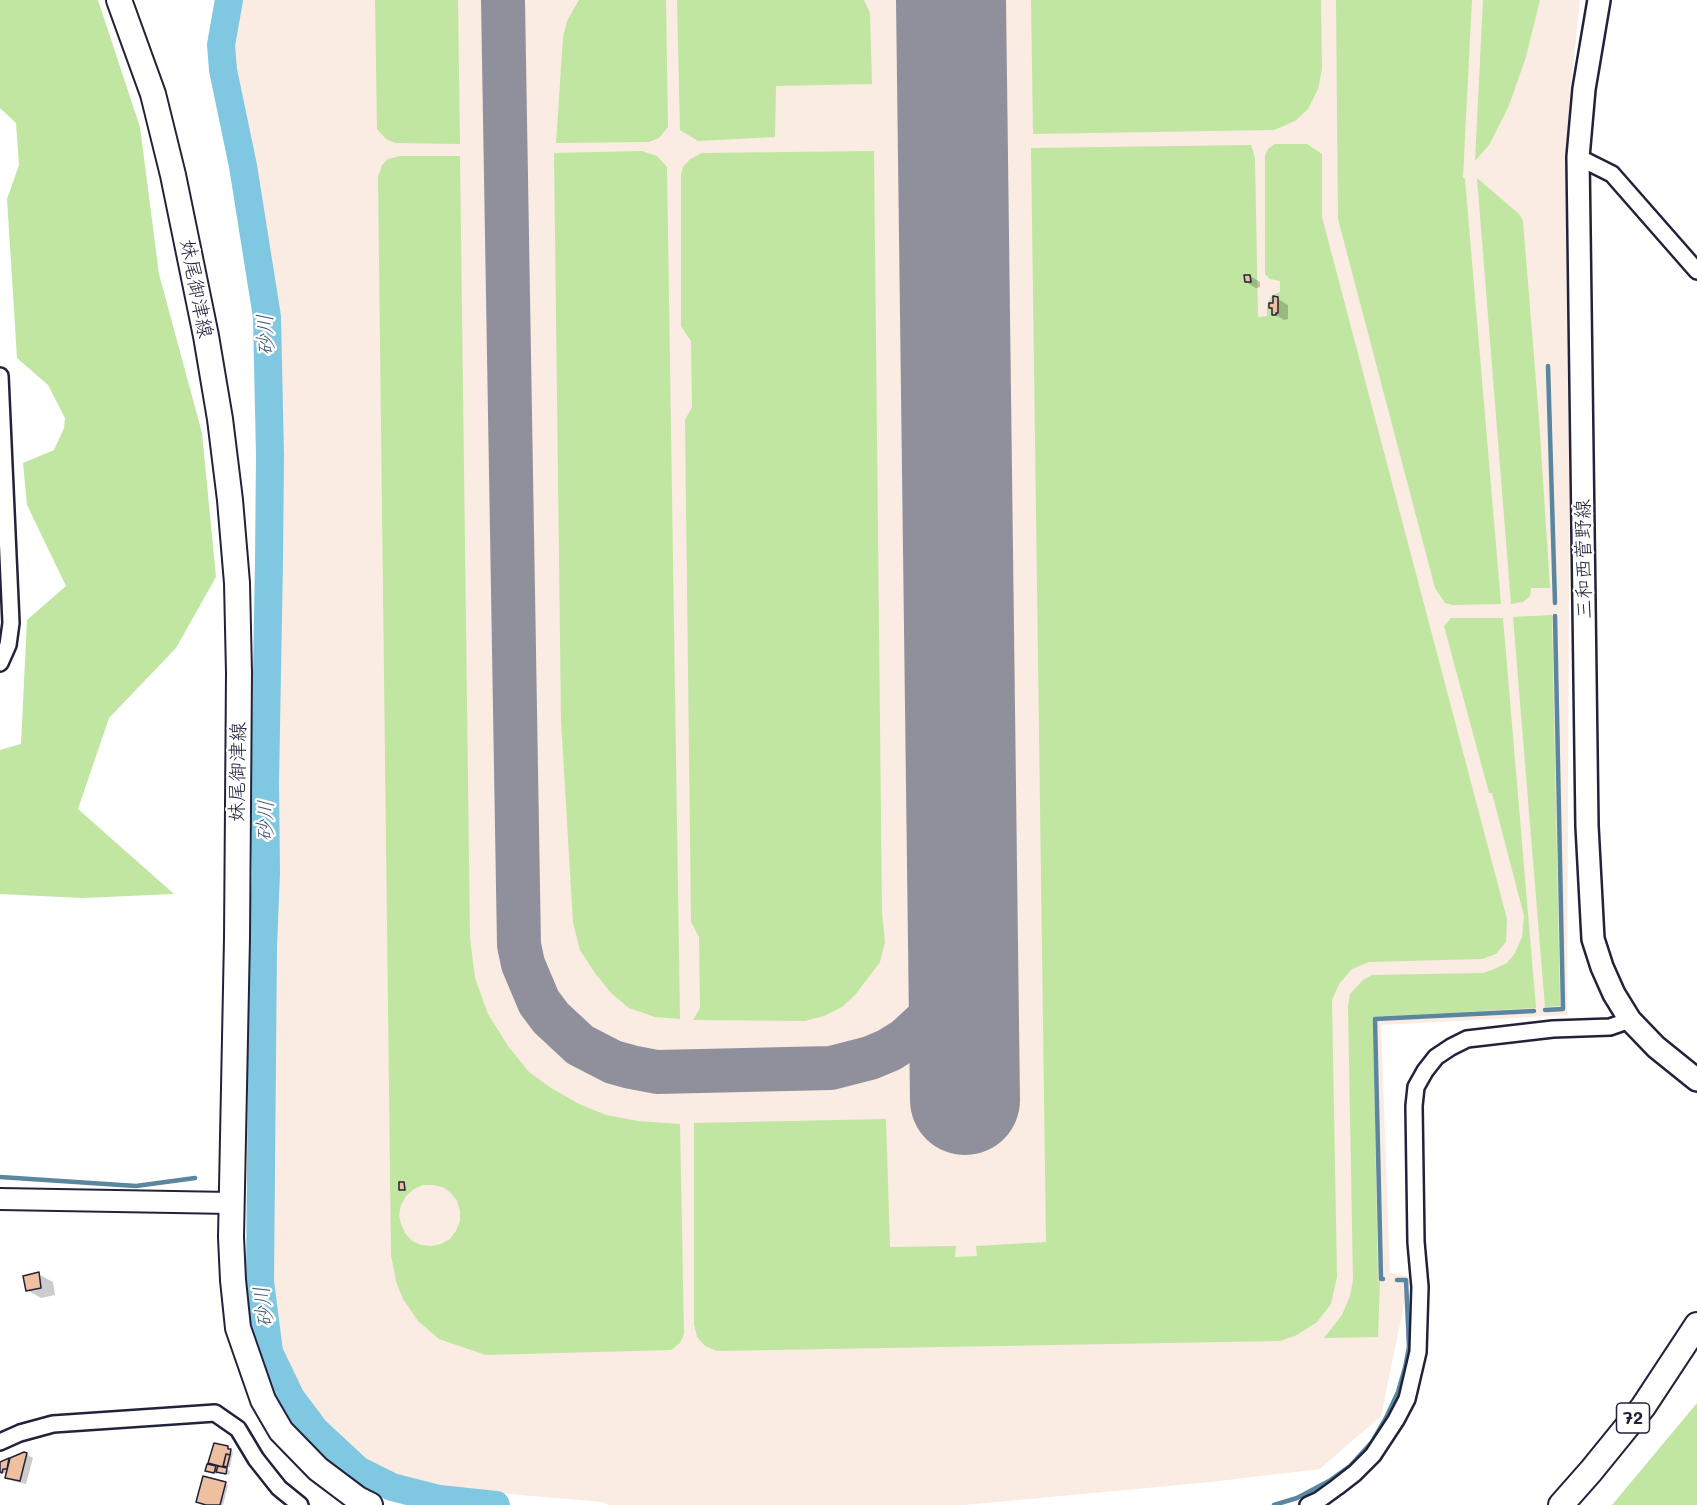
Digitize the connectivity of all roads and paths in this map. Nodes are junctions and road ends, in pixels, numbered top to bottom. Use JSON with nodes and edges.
{"nodes":[{"id":1,"x":119,"y":0,"type":"edge"},
{"id":2,"x":1599,"y":0,"type":"edge"},
{"id":3,"x":1578,"y":157,"type":"junction"},
{"id":4,"x":1697,"y":272,"type":"edge"},
{"id":5,"x":0,"y":376,"type":"edge"},
{"id":6,"x":0,"y":663,"type":"edge"},
{"id":7,"x":1630,"y":1020,"type":"junction"},
{"id":8,"x":1697,"y":1080,"type":"edge"},
{"id":9,"x":0,"y":1200,"type":"edge"},
{"id":10,"x":231,"y":1203,"type":"junction"},
{"id":11,"x":1697,"y":1325,"type":"edge"},
{"id":12,"x":0,"y":1442,"type":"edge"},
{"id":13,"x":300,"y":1505,"type":"edge"},
{"id":14,"x":370,"y":1505,"type":"edge"},
{"id":15,"x":1308,"y":1505,"type":"edge"},
{"id":16,"x":1561,"y":1505,"type":"edge"}],
"edges":[{"from":1,"to":10,"type":"main road","name":"妹尾御津線"},
{"from":2,"to":3,"type":"main road","name":"三和西菅野線"},
{"from":3,"to":4,"type":"street"},
{"from":3,"to":7,"type":"main road","name":"三和西菅野線"},
{"from":5,"to":6,"type":"street"},
{"from":7,"to":8,"type":"main road","name":"三和西菅野線"},
{"from":7,"to":15,"type":"street"},
{"from":9,"to":10,"type":"street"},
{"from":10,"to":14,"type":"main road","name":"妹尾御津線"},
{"from":11,"to":16,"type":"main road","number":"72"},
{"from":12,"to":13,"type":"street"}]}
